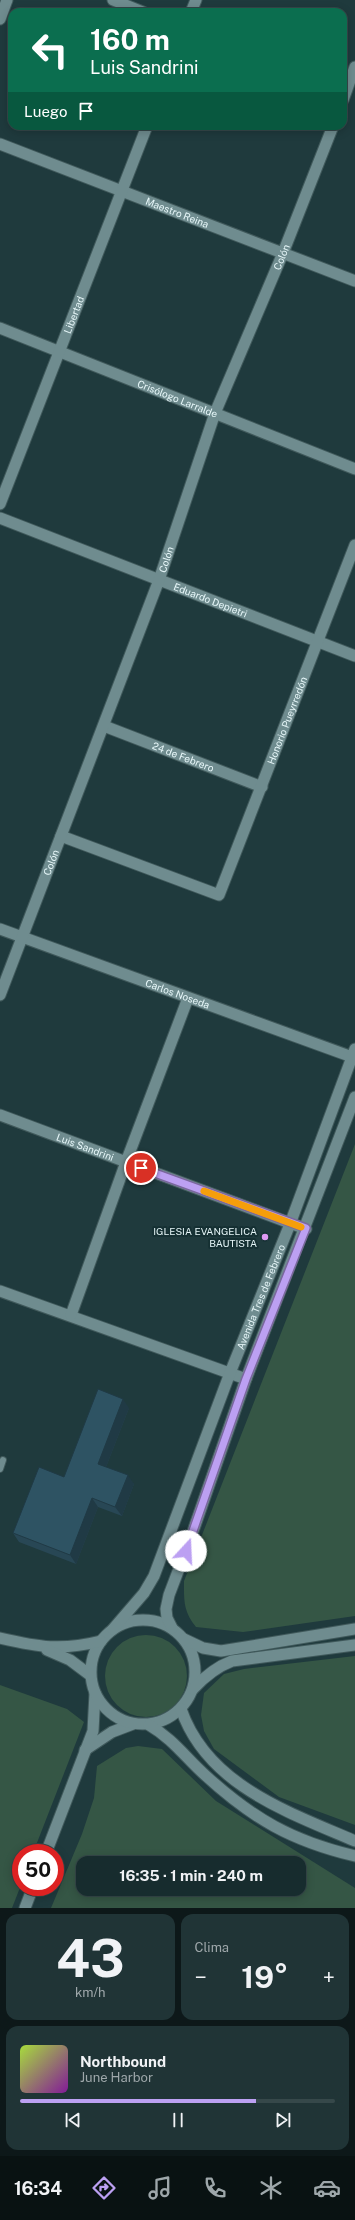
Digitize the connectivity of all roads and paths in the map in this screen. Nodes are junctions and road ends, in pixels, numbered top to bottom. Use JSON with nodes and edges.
{"nodes":[{"id":1,"x":7,"y":0,"type":"edge"},
{"id":2,"x":112,"y":0,"type":"edge"},
{"id":3,"x":133,"y":8,"type":"edge"},
{"id":4,"x":0,"y":19,"type":"edge"},
{"id":5,"x":355,"y":67,"type":"edge"},
{"id":6,"x":347,"y":90,"type":"edge"},
{"id":7,"x":146,"y":130,"type":"edge"},
{"id":8,"x":331,"y":130,"type":"edge"},
{"id":9,"x":0,"y":144,"type":"edge"},
{"id":10,"x":123,"y":191,"type":"junction"},
{"id":11,"x":283,"y":253,"type":"junction"},
{"id":12,"x":355,"y":281,"type":"edge"},
{"id":13,"x":0,"y":328,"type":"edge"},
{"id":14,"x":60,"y":352,"type":"junction"},
{"id":15,"x":216,"y":413,"type":"junction"},
{"id":16,"x":355,"y":469,"type":"edge"},
{"id":17,"x":0,"y":504,"type":"edge"},
{"id":18,"x":0,"y":518,"type":"edge"},
{"id":19,"x":355,"y":546,"type":"edge"},
{"id":20,"x":159,"y":580,"type":"junction"},
{"id":21,"x":318,"y":642,"type":"junction"},
{"id":22,"x":355,"y":656,"type":"edge"},
{"id":23,"x":104,"y":726,"type":"junction"},
{"id":24,"x":262,"y":787,"type":"junction"},
{"id":25,"x":61,"y":836,"type":"junction"},
{"id":26,"x":0,"y":929,"type":"edge"},
{"id":27,"x":22,"y":937,"type":"junction"},
{"id":28,"x":0,"y":995,"type":"edge"},
{"id":29,"x":188,"y":998,"type":"junction"},
{"id":30,"x":354,"y":1054,"type":"edge"},
{"id":31,"x":355,"y":1097,"type":"edge"},
{"id":32,"x":0,"y":1115,"type":"edge"},
{"id":33,"x":126,"y":1162,"type":"junction"},
{"id":34,"x":290,"y":1224,"type":"junction"},
{"id":35,"x":306,"y":1228,"type":"junction"},
{"id":36,"x":0,"y":1291,"type":"edge"},
{"id":37,"x":71,"y":1315,"type":"junction"},
{"id":38,"x":230,"y":1373,"type":"junction"},
{"id":39,"x":246,"y":1379,"type":"junction"},
{"id":40,"x":3,"y":1460,"type":"dead end"},
{"id":41,"x":0,"y":1469,"type":"edge"},
{"id":42,"x":172,"y":1628,"type":"junction"},
{"id":43,"x":113,"y":1629,"type":"junction"},
{"id":44,"x":355,"y":1629,"type":"edge"},
{"id":45,"x":0,"y":1638,"type":"edge"},
{"id":46,"x":184,"y":1640,"type":"junction"},
{"id":47,"x":101,"y":1641,"type":"junction"},
{"id":48,"x":355,"y":1645,"type":"edge"},
{"id":49,"x":39,"y":1647,"type":"junction"},
{"id":50,"x":90,"y":1676,"type":"junction"},
{"id":51,"x":193,"y":1689,"type":"junction"},
{"id":52,"x":95,"y":1693,"type":"junction"},
{"id":53,"x":181,"y":1709,"type":"junction"},
{"id":54,"x":133,"y":1724,"type":"junction"},
{"id":55,"x":149,"y":1725,"type":"junction"},
{"id":56,"x":85,"y":1750,"type":"junction"},
{"id":57,"x":355,"y":1841,"type":"edge"},
{"id":58,"x":49,"y":1844,"type":"edge"},
{"id":59,"x":355,"y":1856,"type":"edge"},
{"id":60,"x":30,"y":1896,"type":"edge"},
{"id":61,"x":25,"y":1908,"type":"edge"}],
"edges":[{"from":1,"to":4,"type":"street"},
{"from":2,"to":3,"type":"street"},
{"from":5,"to":6,"type":"street"},
{"from":7,"to":10,"type":"street","name":"Libertad"},
{"from":8,"to":11,"type":"street","name":"Colón"},
{"from":9,"to":10,"type":"street","name":"Maestro Reina"},
{"from":10,"to":11,"type":"street","name":"Maestro Reina"},
{"from":10,"to":14,"type":"street","name":"Libertad"},
{"from":11,"to":12,"type":"street","name":"Maestro Reina"},
{"from":11,"to":15,"type":"street","name":"Colón"},
{"from":13,"to":14,"type":"street","name":"Crisólogo Larralde"},
{"from":14,"to":15,"type":"street","name":"Crisólogo Larralde"},
{"from":14,"to":17,"type":"street","name":"Libertad"},
{"from":15,"to":16,"type":"street","name":"Crisólogo Larralde"},
{"from":15,"to":20,"type":"street","name":"Colón"},
{"from":18,"to":20,"type":"street","name":"Eduardo Depietri"},
{"from":19,"to":21,"type":"street","name":"Honorio Pueyrredón"},
{"from":20,"to":21,"type":"street","name":"Eduardo Depietri"},
{"from":20,"to":23,"type":"street","name":"Colón"},
{"from":21,"to":22,"type":"street","name":"Eduardo Depietri"},
{"from":21,"to":24,"type":"street","name":"Honorio Pueyrredón"},
{"from":23,"to":24,"type":"street","name":"24 de Febrero"},
{"from":23,"to":25,"type":"street","name":"Colón"},
{"from":24,"to":25,"type":"street","name":"Honorio Pueyrredón"},
{"from":25,"to":27,"type":"street","name":"Colón"},
{"from":26,"to":27,"type":"street","name":"Carlos Noseda"},
{"from":27,"to":28,"type":"street","name":"Colón"},
{"from":27,"to":29,"type":"street","name":"Carlos Noseda"},
{"from":29,"to":30,"type":"street","name":"Carlos Noseda"},
{"from":29,"to":33,"type":"street"},
{"from":30,"to":34,"type":"street","name":"Avenida Tres de Febrero"},
{"from":31,"to":35,"type":"street"},
{"from":32,"to":33,"type":"street","name":"Luis Sandrini"},
{"from":33,"to":34,"type":"street","name":"Luis Sandrini"},
{"from":33,"to":37,"type":"street"},
{"from":34,"to":35,"type":"street","name":"Luis Sandrini"},
{"from":34,"to":38,"type":"street","name":"Avenida Tres de Febrero"},
{"from":35,"to":39,"type":"street"},
{"from":36,"to":37,"type":"street"},
{"from":37,"to":38,"type":"street"},
{"from":38,"to":39,"type":"street"},
{"from":38,"to":43,"type":"street","name":"Avenida Tres de Febrero"},
{"from":39,"to":42,"type":"street"},
{"from":40,"to":41,"type":"lane"},
{"from":42,"to":43,"type":"street"},
{"from":42,"to":46,"type":"street"},
{"from":43,"to":47,"type":"street"},
{"from":44,"to":46,"type":"street"},
{"from":45,"to":49,"type":"street"},
{"from":46,"to":51,"type":"street"},
{"from":47,"to":49,"type":"street"},
{"from":47,"to":50,"type":"street"},
{"from":48,"to":51,"type":"street"},
{"from":49,"to":50,"type":"street"},
{"from":50,"to":52,"type":"street"},
{"from":51,"to":53,"type":"street"},
{"from":52,"to":54,"type":"street"},
{"from":52,"to":56,"type":"street"},
{"from":53,"to":55,"type":"street"},
{"from":53,"to":57,"type":"street"},
{"from":54,"to":55,"type":"street"},
{"from":54,"to":56,"type":"street"},
{"from":55,"to":59,"type":"street"},
{"from":56,"to":58,"type":"street"},
{"from":60,"to":61,"type":"street"}]}
